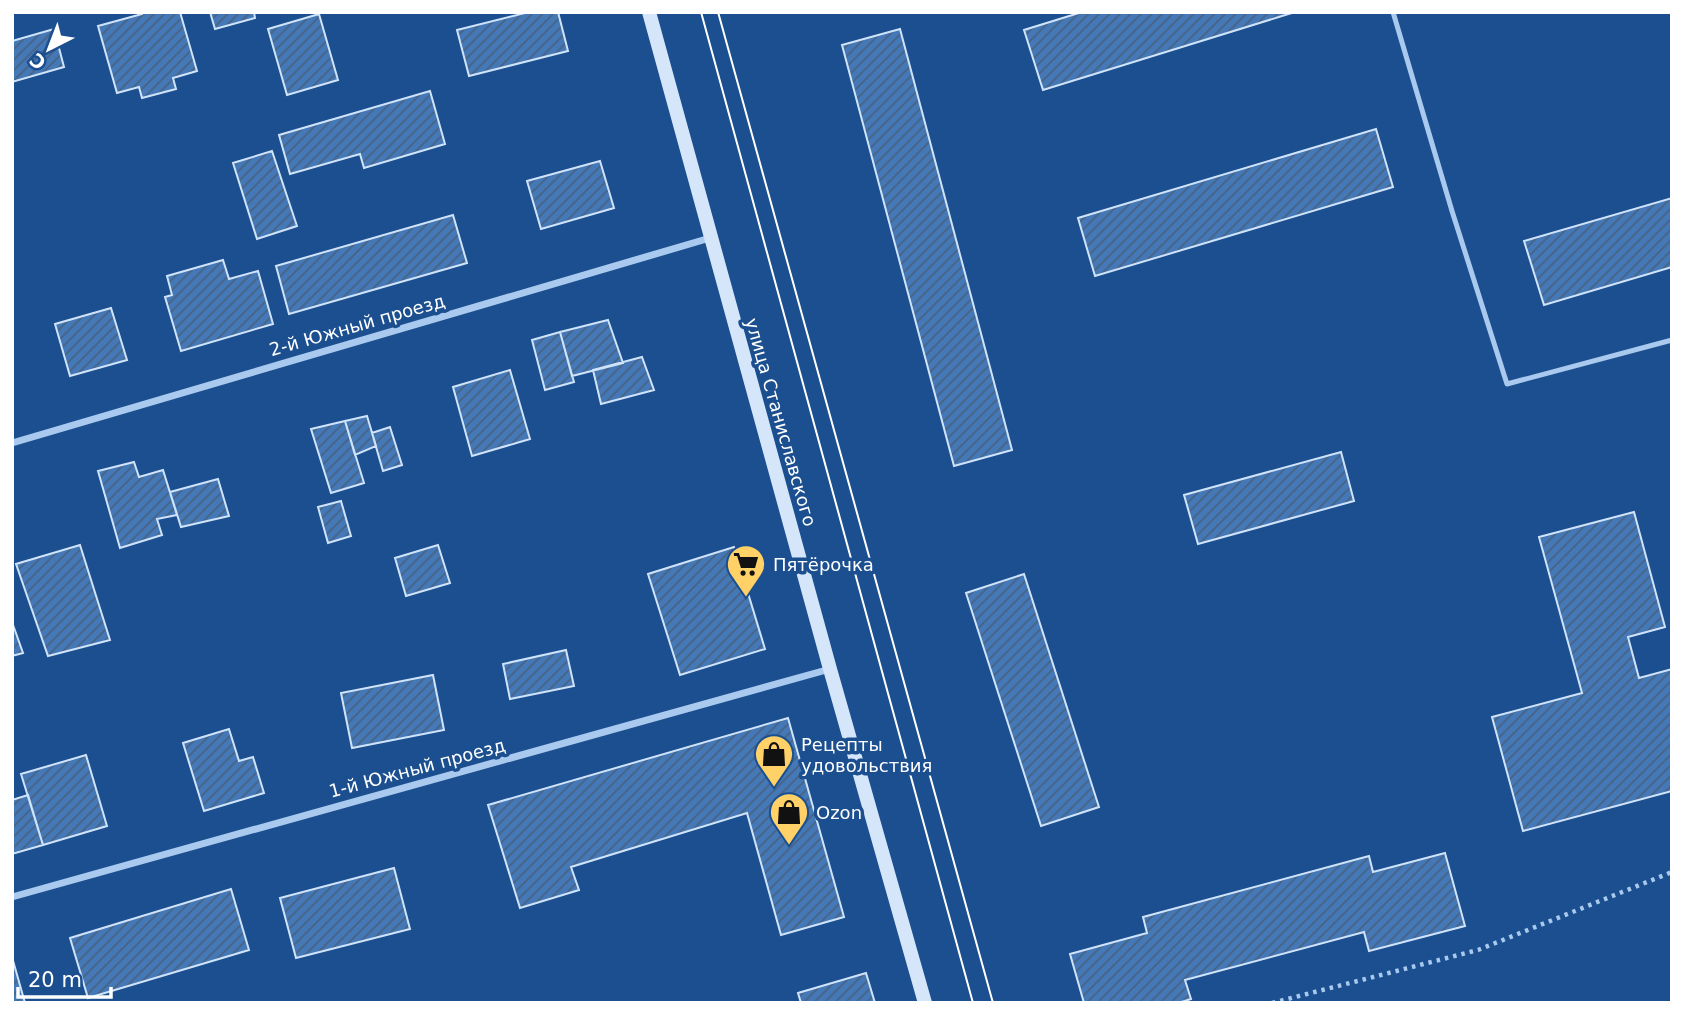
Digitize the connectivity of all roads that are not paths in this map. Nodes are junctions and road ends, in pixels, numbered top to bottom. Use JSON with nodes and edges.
{"nodes":[{"id":1,"x":649,"y":12,"type":"edge"},
{"id":2,"x":1393,"y":12,"type":"edge"},
{"id":3,"x":710,"y":238,"type":"junction"},
{"id":4,"x":1672,"y":340,"type":"edge"},
{"id":5,"x":12,"y":443,"type":"edge"},
{"id":6,"x":830,"y":669,"type":"junction"},
{"id":7,"x":12,"y":897,"type":"edge"},
{"id":8,"x":925,"y":1003,"type":"edge"}],
"edges":[{"from":1,"to":3,"type":"main road","name":"улица Станиславского"},
{"from":2,"to":4,"type":"lane"},
{"from":3,"to":5,"type":"street","name":"2-й Южный проезд"},
{"from":3,"to":6,"type":"main road","name":"улица Станиславского"},
{"from":6,"to":7,"type":"street","name":"1-й Южный проезд"},
{"from":6,"to":8,"type":"main road","name":"улица Станиславского"}]}
